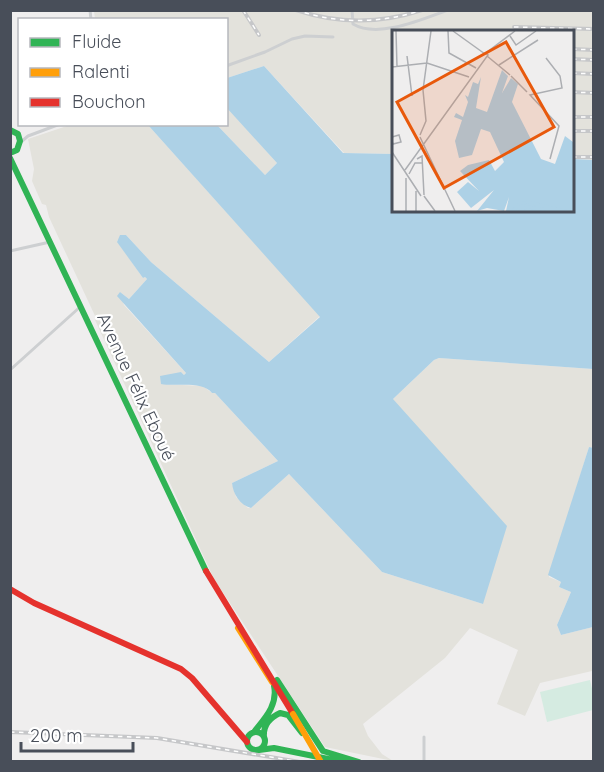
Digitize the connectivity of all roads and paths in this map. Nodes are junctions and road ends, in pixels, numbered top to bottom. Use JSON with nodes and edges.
{"nodes":[{"id":1,"x":352,"y":10,"type":"edge"},
{"id":2,"x":448,"y":10,"type":"edge"},
{"id":3,"x":333,"y":37,"type":"dead end"},
{"id":4,"x":228,"y":65,"type":"edge"},
{"id":5,"x":55,"y":126,"type":"edge"},
{"id":6,"x":13,"y":131,"type":"edge"},
{"id":7,"x":32,"y":135,"type":"junction"},
{"id":8,"x":20,"y":144,"type":"junction"},
{"id":9,"x":13,"y":152,"type":"edge"},
{"id":10,"x":10,"y":158,"type":"edge"},
{"id":11,"x":16,"y":166,"type":"junction"},
{"id":12,"x":50,"y":242,"type":"junction"},
{"id":13,"x":10,"y":251,"type":"edge"},
{"id":14,"x":82,"y":306,"type":"junction"},
{"id":15,"x":10,"y":370,"type":"edge"},
{"id":16,"x":10,"y":590,"type":"edge"},
{"id":17,"x":234,"y":618,"type":"junction"},
{"id":18,"x":261,"y":658,"type":"junction"},
{"id":19,"x":274,"y":686,"type":"junction"},
{"id":20,"x":285,"y":701,"type":"junction"},
{"id":21,"x":275,"y":704,"type":"junction"},
{"id":22,"x":278,"y":713,"type":"junction"},
{"id":23,"x":292,"y":716,"type":"junction"},
{"id":24,"x":237,"y":732,"type":"junction"},
{"id":25,"x":253,"y":732,"type":"junction"},
{"id":26,"x":424,"y":737,"type":"dead end"},
{"id":27,"x":265,"y":738,"type":"junction"},
{"id":28,"x":247,"y":742,"type":"junction"},
{"id":29,"x":274,"y":748,"type":"junction"},
{"id":30,"x":259,"y":750,"type":"junction"},
{"id":31,"x":322,"y":757,"type":"edge"},
{"id":32,"x":343,"y":762,"type":"edge"},
{"id":33,"x":359,"y":762,"type":"edge"},
{"id":34,"x":424,"y":762,"type":"edge"}],
"edges":[{"from":1,"to":2,"type":"street"},
{"from":3,"to":4,"type":"street"},
{"from":5,"to":7,"type":"street"},
{"from":6,"to":7,"type":"street"},
{"from":6,"to":8,"type":"street"},
{"from":7,"to":8,"type":"street"},
{"from":8,"to":9,"type":"street"},
{"from":9,"to":11,"type":"street"},
{"from":10,"to":11,"type":"street"},
{"from":11,"to":12,"type":"street","name":"Avenue Félix Eboué"},
{"from":12,"to":13,"type":"street"},
{"from":12,"to":14,"type":"street","name":"Avenue Félix Eboué"},
{"from":14,"to":15,"type":"street"},
{"from":14,"to":17,"type":"street","name":"Avenue Félix Eboué"},
{"from":16,"to":24,"type":"street"},
{"from":17,"to":18,"type":"street","name":"Avenue Félix Eboué"},
{"from":17,"to":19,"type":"street","name":"Avenue Félix Eboué"},
{"from":18,"to":20,"type":"street","name":"Avenue Félix Eboué"},
{"from":18,"to":31,"type":"street"},
{"from":19,"to":20,"type":"street","name":"Avenue Félix Eboué"},
{"from":19,"to":21,"type":"street"},
{"from":20,"to":21,"type":"street"},
{"from":20,"to":23,"type":"street","name":"Avenue Félix Eboué"},
{"from":21,"to":22,"type":"street"},
{"from":21,"to":25,"type":"street"},
{"from":22,"to":23,"type":"street"},
{"from":22,"to":27,"type":"street"},
{"from":23,"to":31,"type":"street","name":"Avenue Félix Eboué","bridge":true},
{"from":24,"to":25,"type":"street"},
{"from":24,"to":28,"type":"street"},
{"from":25,"to":27,"type":"street"},
{"from":25,"to":28,"type":"street"},
{"from":26,"to":34,"type":"street"},
{"from":27,"to":29,"type":"street"},
{"from":27,"to":30,"type":"street"},
{"from":28,"to":30,"type":"street"},
{"from":29,"to":30,"type":"street"},
{"from":29,"to":31,"type":"street"},
{"from":31,"to":32,"type":"street"},
{"from":31,"to":33,"type":"street"}]}
